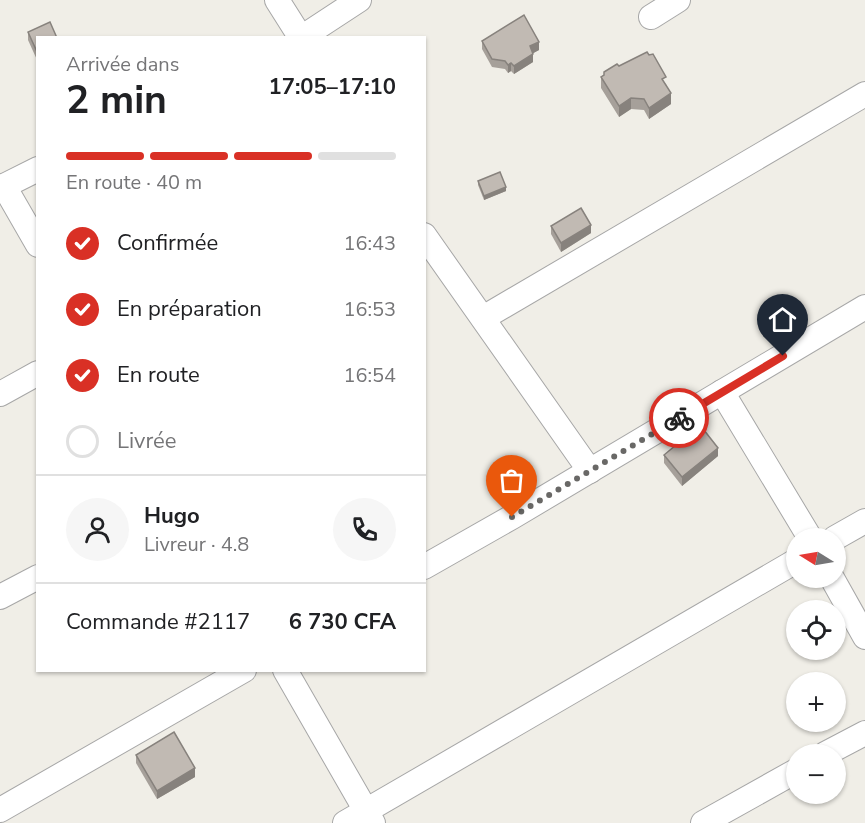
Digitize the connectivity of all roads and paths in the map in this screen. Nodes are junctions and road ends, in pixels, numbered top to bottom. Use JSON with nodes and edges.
{"nodes":[{"id":1,"x":277,"y":0,"type":"edge"},
{"id":2,"x":359,"y":0,"type":"edge"},
{"id":3,"x":678,"y":0,"type":"edge"},
{"id":4,"x":651,"y":17,"type":"dead end"},
{"id":5,"x":300,"y":36,"type":"edge"},
{"id":6,"x":304,"y":36,"type":"edge"},
{"id":7,"x":865,"y":94,"type":"edge"},
{"id":8,"x":36,"y":170,"type":"edge"},
{"id":9,"x":2,"y":187,"type":"edge"},
{"id":10,"x":426,"y":238,"type":"edge"},
{"id":11,"x":36,"y":241,"type":"edge"},
{"id":12,"x":865,"y":307,"type":"edge"},
{"id":13,"x":483,"y":318,"type":"junction"},
{"id":14,"x":36,"y":374,"type":"edge"},
{"id":15,"x":722,"y":392,"type":"junction"},
{"id":16,"x":0,"y":394,"type":"edge"},
{"id":17,"x":590,"y":471,"type":"junction"},
{"id":18,"x":865,"y":521,"type":"edge"},
{"id":19,"x":804,"y":528,"type":"edge"},
{"id":20,"x":846,"y":532,"type":"edge"},
{"id":21,"x":426,"y":566,"type":"edge"},
{"id":22,"x":786,"y":567,"type":"edge"},
{"id":23,"x":36,"y":578,"type":"edge"},
{"id":24,"x":838,"y":588,"type":"edge"},
{"id":25,"x":0,"y":597,"type":"edge"},
{"id":26,"x":865,"y":637,"type":"edge"},
{"id":27,"x":241,"y":672,"type":"edge"},
{"id":28,"x":286,"y":672,"type":"edge"},
{"id":29,"x":865,"y":733,"type":"edge"},
{"id":30,"x":844,"y":744,"type":"edge"},
{"id":31,"x":786,"y":777,"type":"edge"},
{"id":32,"x":0,"y":810,"type":"edge"},
{"id":33,"x":370,"y":817,"type":"edge"},
{"id":34,"x":345,"y":823,"type":"edge"},
{"id":35,"x":703,"y":823,"type":"edge"}],
"edges":[{"from":1,"to":5,"type":"street"},
{"from":2,"to":6,"type":"street"},
{"from":3,"to":4,"type":"street"},
{"from":7,"to":13,"type":"street"},
{"from":8,"to":9,"type":"street"},
{"from":9,"to":11,"type":"street"},
{"from":10,"to":13,"type":"street"},
{"from":12,"to":15,"type":"street"},
{"from":13,"to":17,"type":"street"},
{"from":14,"to":16,"type":"street"},
{"from":15,"to":17,"type":"street"},
{"from":15,"to":19,"type":"street"},
{"from":17,"to":21,"type":"street"},
{"from":18,"to":20,"type":"street"},
{"from":22,"to":33,"type":"street"},
{"from":23,"to":25,"type":"street"},
{"from":24,"to":26,"type":"street"},
{"from":27,"to":32,"type":"street"},
{"from":28,"to":33,"type":"street"},
{"from":29,"to":30,"type":"street"},
{"from":31,"to":35,"type":"street"},
{"from":33,"to":34,"type":"street"}]}
